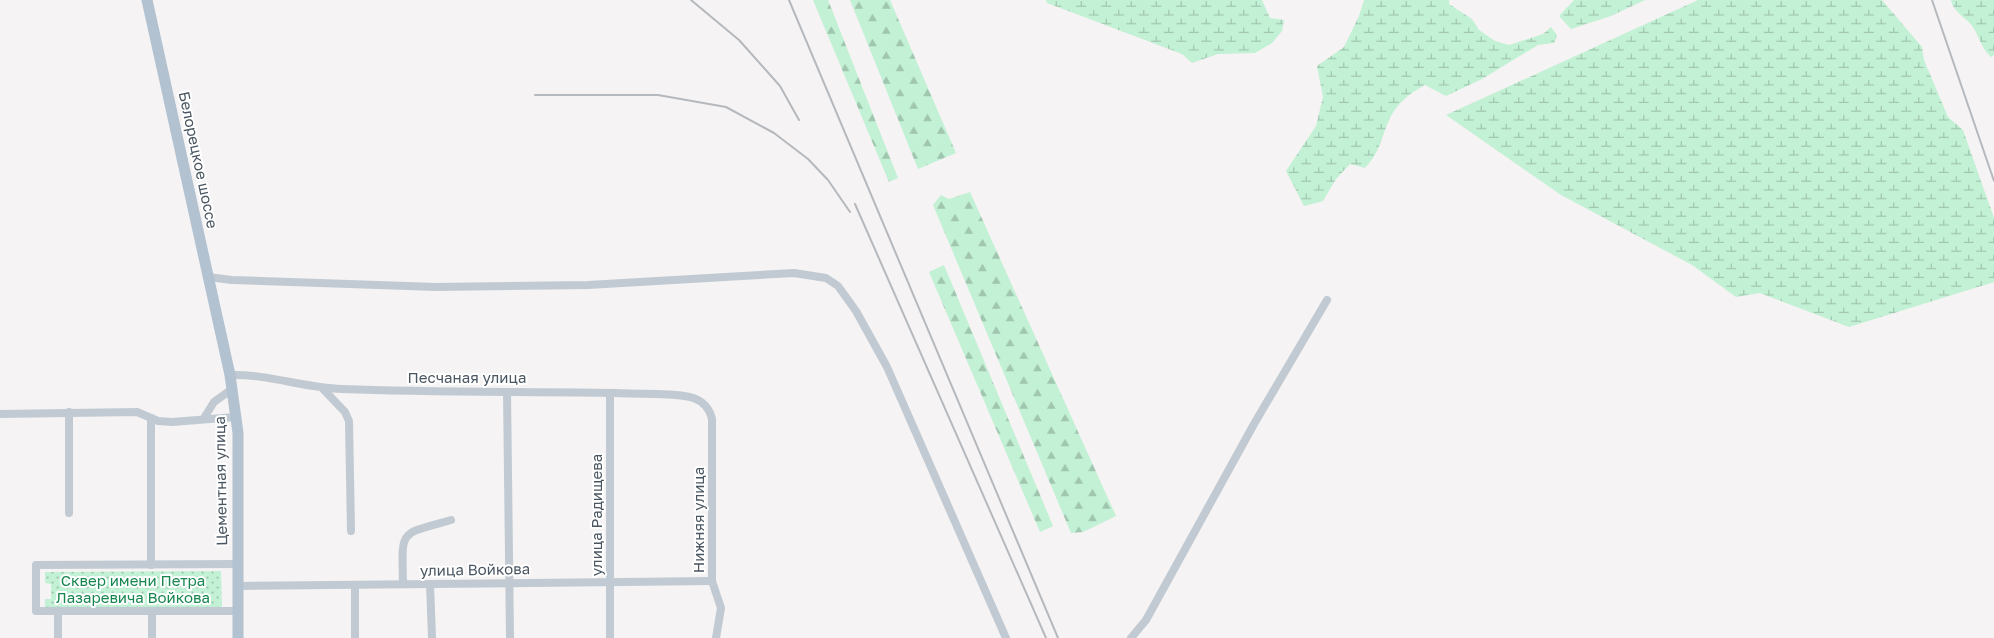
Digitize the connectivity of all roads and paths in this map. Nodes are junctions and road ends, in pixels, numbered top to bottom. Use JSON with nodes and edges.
{"nodes":[{"id":1,"x":147,"y":0,"type":"edge"},
{"id":2,"x":208,"y":277,"type":"junction"},
{"id":3,"x":1327,"y":300,"type":"dead end"},
{"id":4,"x":220,"y":325,"type":"joint"},
{"id":5,"x":230,"y":376,"type":"junction"},
{"id":6,"x":323,"y":388,"type":"junction"},
{"id":7,"x":232,"y":389,"type":"junction"},
{"id":8,"x":508,"y":392,"type":"junction"},
{"id":9,"x":610,"y":393,"type":"junction"},
{"id":10,"x":704,"y":402,"type":"joint"},
{"id":11,"x":69,"y":412,"type":"junction"},
{"id":12,"x":0,"y":414,"type":"edge"},
{"id":13,"x":236,"y":417,"type":"junction"},
{"id":14,"x":151,"y":418,"type":"junction"},
{"id":15,"x":204,"y":418,"type":"junction"},
{"id":16,"x":69,"y":513,"type":"dead end"},
{"id":17,"x":451,"y":520,"type":"dead end"},
{"id":18,"x":351,"y":531,"type":"dead end"},
{"id":19,"x":238,"y":564,"type":"junction"},
{"id":20,"x":151,"y":565,"type":"junction"},
{"id":21,"x":712,"y":581,"type":"junction"},
{"id":22,"x":611,"y":582,"type":"junction"},
{"id":23,"x":510,"y":583,"type":"junction"},
{"id":24,"x":403,"y":584,"type":"junction"},
{"id":25,"x":430,"y":584,"type":"junction"},
{"id":26,"x":354,"y":585,"type":"junction"},
{"id":27,"x":238,"y":586,"type":"junction"},
{"id":28,"x":58,"y":612,"type":"junction"},
{"id":29,"x":152,"y":612,"type":"junction"},
{"id":30,"x":238,"y":612,"type":"junction"},
{"id":31,"x":432,"y":636,"type":"dead end"},
{"id":32,"x":58,"y":638,"type":"edge"},
{"id":33,"x":152,"y":638,"type":"edge"},
{"id":34,"x":238,"y":638,"type":"edge"},
{"id":35,"x":355,"y":638,"type":"edge"},
{"id":36,"x":510,"y":638,"type":"edge"},
{"id":37,"x":610,"y":638,"type":"edge"},
{"id":38,"x":716,"y":638,"type":"edge"},
{"id":39,"x":1006,"y":638,"type":"edge"},
{"id":40,"x":1131,"y":638,"type":"edge"}],
"edges":[{"from":1,"to":2,"type":"main road","name":"Белорецкое шоссе"},
{"from":2,"to":4,"type":"main road","name":"Белорецкое шоссе"},
{"from":2,"to":39,"type":"street"},
{"from":3,"to":40,"type":"street"},
{"from":4,"to":5,"type":"main road","name":"Цементная улица"},
{"from":5,"to":6,"type":"street","name":"Песчаная улица"},
{"from":5,"to":7,"type":"main road","name":"Цементная улица"},
{"from":6,"to":8,"type":"street","name":"Песчаная улица"},
{"from":6,"to":18,"type":"street"},
{"from":7,"to":13,"type":"main road","name":"Цементная улица"},
{"from":7,"to":15,"type":"street"},
{"from":8,"to":9,"type":"street","name":"Песчаная улица"},
{"from":8,"to":23,"type":"street"},
{"from":9,"to":10,"type":"street","name":"Песчаная улица"},
{"from":9,"to":22,"type":"street","name":"улица Радищева"},
{"from":10,"to":21,"type":"street","name":"Нижняя улица"},
{"from":11,"to":12,"type":"street"},
{"from":11,"to":14,"type":"street"},
{"from":11,"to":16,"type":"street"},
{"from":13,"to":15,"type":"street"},
{"from":13,"to":19,"type":"main road","name":"Цементная улица"},
{"from":14,"to":15,"type":"street"},
{"from":14,"to":20,"type":"street"},
{"from":17,"to":24,"type":"street"},
{"from":19,"to":20,"type":"street"},
{"from":19,"to":27,"type":"main road","name":"Цементная улица"},
{"from":20,"to":28,"type":"street"},
{"from":21,"to":22,"type":"street","name":"улица Войкова"},
{"from":21,"to":38,"type":"street","name":"Нижняя улица"},
{"from":22,"to":23,"type":"street","name":"улица Войкова"},
{"from":22,"to":37,"type":"street","name":"улица Радищева"},
{"from":23,"to":25,"type":"street","name":"улица Войкова"},
{"from":23,"to":36,"type":"street"},
{"from":24,"to":25,"type":"street","name":"улица Войкова"},
{"from":24,"to":26,"type":"street","name":"улица Войкова"},
{"from":25,"to":31,"type":"street"},
{"from":26,"to":27,"type":"street","name":"улица Войкова"},
{"from":26,"to":35,"type":"street"},
{"from":27,"to":30,"type":"main road","name":"Цементная улица"},
{"from":28,"to":29,"type":"street"},
{"from":28,"to":32,"type":"street"},
{"from":29,"to":30,"type":"street"},
{"from":29,"to":33,"type":"street"},
{"from":30,"to":34,"type":"main road","name":"Цементная улица"}]}
